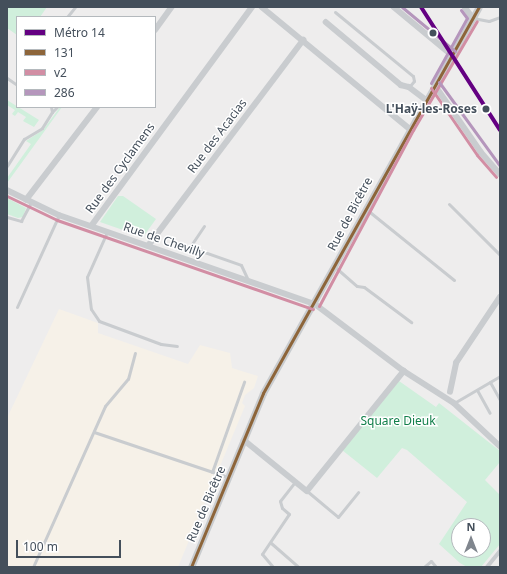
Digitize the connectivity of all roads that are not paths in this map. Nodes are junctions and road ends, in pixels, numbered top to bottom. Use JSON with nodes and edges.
{"nodes":[{"id":1,"x":75,"y":7,"type":"edge"},
{"id":2,"x":172,"y":7,"type":"edge"},
{"id":3,"x":252,"y":7,"type":"edge"},
{"id":4,"x":262,"y":7,"type":"edge"},
{"id":5,"x":394,"y":7,"type":"edge"},
{"id":6,"x":465,"y":7,"type":"edge"},
{"id":7,"x":479,"y":7,"type":"edge"},
{"id":8,"x":335,"y":12,"type":"dead end"},
{"id":9,"x":68,"y":16,"type":"edge"},
{"id":10,"x":500,"y":17,"type":"edge"},
{"id":11,"x":473,"y":18,"type":"junction"},
{"id":12,"x":326,"y":22,"type":"dead end"},
{"id":13,"x":156,"y":29,"type":"edge"},
{"id":14,"x":303,"y":40,"type":"junction"},
{"id":15,"x":452,"y":55,"type":"junction"},
{"id":16,"x":7,"y":78,"type":"edge"},
{"id":17,"x":16,"y":84,"type":"edge"},
{"id":18,"x":435,"y":85,"type":"junction"},
{"id":19,"x":409,"y":87,"type":"junction"},
{"id":20,"x":426,"y":100,"type":"junction"},
{"id":21,"x":51,"y":108,"type":"edge"},
{"id":22,"x":56,"y":108,"type":"edge"},
{"id":23,"x":96,"y":108,"type":"edge"},
{"id":24,"x":52,"y":112,"type":"junction"},
{"id":25,"x":409,"y":128,"type":"junction"},
{"id":26,"x":7,"y":166,"type":"edge"},
{"id":27,"x":500,"y":174,"type":"edge"},
{"id":28,"x":7,"y":190,"type":"edge"},
{"id":29,"x":28,"y":201,"type":"junction"},
{"id":30,"x":449,"y":204,"type":"dead end"},
{"id":31,"x":365,"y":208,"type":"junction"},
{"id":32,"x":59,"y":215,"type":"junction"},
{"id":33,"x":7,"y":218,"type":"edge"},
{"id":34,"x":92,"y":226,"type":"junction"},
{"id":35,"x":204,"y":226,"type":"dead end"},
{"id":36,"x":107,"y":231,"type":"junction"},
{"id":37,"x":148,"y":246,"type":"junction"},
{"id":38,"x":500,"y":255,"type":"edge"},
{"id":39,"x":335,"y":267,"type":"junction"},
{"id":40,"x":454,"y":280,"type":"dead end"},
{"id":41,"x":248,"y":281,"type":"junction"},
{"id":42,"x":500,"y":297,"type":"edge"},
{"id":43,"x":315,"y":304,"type":"junction"},
{"id":44,"x":17,"y":307,"type":"dead end"},
{"id":45,"x":411,"y":322,"type":"dead end"},
{"id":46,"x":177,"y":346,"type":"dead end"},
{"id":47,"x":135,"y":353,"type":"dead end"},
{"id":48,"x":404,"y":371,"type":"junction"},
{"id":49,"x":500,"y":376,"type":"edge"},
{"id":50,"x":244,"y":382,"type":"dead end"},
{"id":51,"x":490,"y":382,"type":"junction"},
{"id":52,"x":477,"y":390,"type":"junction"},
{"id":53,"x":450,"y":392,"type":"dead end"},
{"id":54,"x":500,"y":400,"type":"edge"},
{"id":55,"x":454,"y":403,"type":"junction"},
{"id":56,"x":490,"y":413,"type":"dead end"},
{"id":57,"x":94,"y":432,"type":"junction"},
{"id":58,"x":244,"y":440,"type":"junction"},
{"id":59,"x":500,"y":446,"type":"edge"},
{"id":60,"x":212,"y":472,"type":"junction"},
{"id":61,"x":230,"y":478,"type":"junction"},
{"id":62,"x":296,"y":482,"type":"junction"},
{"id":63,"x":307,"y":491,"type":"junction"},
{"id":64,"x":358,"y":492,"type":"dead end"},
{"id":65,"x":271,"y":543,"type":"junction"},
{"id":66,"x":500,"y":551,"type":"edge"},
{"id":67,"x":34,"y":567,"type":"edge"},
{"id":68,"x":191,"y":567,"type":"edge"},
{"id":69,"x":273,"y":567,"type":"edge"},
{"id":70,"x":299,"y":567,"type":"edge"},
{"id":71,"x":424,"y":567,"type":"edge"},
{"id":72,"x":436,"y":567,"type":"edge"},
{"id":73,"x":487,"y":567,"type":"edge"}],
"edges":[{"from":1,"to":9,"type":"lane"},
{"from":2,"to":13,"type":"street"},
{"from":3,"to":34,"type":"street","name":"Rue des Cyclamens"},
{"from":4,"to":14,"type":"street"},
{"from":5,"to":15,"type":"street"},
{"from":6,"to":11,"type":"street"},
{"from":7,"to":11,"type":"street","name":"Rue de Bicêtre"},
{"from":8,"to":19,"type":"lane"},
{"from":10,"to":11,"type":"lane"},
{"from":11,"to":15,"type":"street","name":"Rue de Bicêtre"},
{"from":12,"to":19,"type":"street"},
{"from":14,"to":25,"type":"street"},
{"from":14,"to":37,"type":"street","name":"Rue des Acacias"},
{"from":15,"to":18,"type":"street","name":"Rue de Bicêtre"},
{"from":16,"to":17,"type":"lane"},
{"from":18,"to":20,"type":"street","name":"Rue de Bicêtre"},
{"from":18,"to":27,"type":"street"},
{"from":19,"to":20,"type":"street"},
{"from":20,"to":25,"type":"street","name":"Rue de Bicêtre"},
{"from":21,"to":24,"type":"lane"},
{"from":22,"to":24,"type":"lane"},
{"from":23,"to":29,"type":"street"},
{"from":24,"to":26,"type":"lane"},
{"from":25,"to":31,"type":"street","name":"Rue de Bicêtre"},
{"from":28,"to":29,"type":"street","name":"Rue de Chevilly"},
{"from":29,"to":32,"type":"street","name":"Rue de Chevilly"},
{"from":29,"to":33,"type":"lane"},
{"from":30,"to":38,"type":"lane"},
{"from":31,"to":39,"type":"street","name":"Rue de Bicêtre"},
{"from":31,"to":40,"type":"lane"},
{"from":32,"to":34,"type":"street","name":"Rue de Chevilly"},
{"from":32,"to":44,"type":"lane"},
{"from":34,"to":36,"type":"street","name":"Rue de Chevilly"},
{"from":35,"to":41,"type":"lane"},
{"from":36,"to":37,"type":"street","name":"Rue de Chevilly"},
{"from":36,"to":46,"type":"lane"},
{"from":37,"to":41,"type":"street","name":"Rue de Chevilly"},
{"from":39,"to":43,"type":"street","name":"Rue de Bicêtre"},
{"from":39,"to":45,"type":"lane"},
{"from":41,"to":43,"type":"street","name":"Rue de Chevilly"},
{"from":42,"to":53,"type":"street"},
{"from":43,"to":48,"type":"street","name":"Rue de Chevilly"},
{"from":43,"to":58,"type":"street","name":"Rue de Bicêtre"},
{"from":47,"to":57,"type":"lane"},
{"from":48,"to":55,"type":"street","name":"Rue de Chevilly"},
{"from":48,"to":63,"type":"street"},
{"from":49,"to":51,"type":"lane"},
{"from":50,"to":60,"type":"lane"},
{"from":51,"to":52,"type":"lane"},
{"from":51,"to":54,"type":"lane"},
{"from":52,"to":55,"type":"lane"},
{"from":52,"to":56,"type":"lane"},
{"from":55,"to":59,"type":"street","name":"Rue de Chevilly"},
{"from":57,"to":60,"type":"lane"},
{"from":57,"to":67,"type":"lane"},
{"from":58,"to":61,"type":"street","name":"Rue de Bicêtre"},
{"from":58,"to":62,"type":"street"},
{"from":60,"to":61,"type":"lane"},
{"from":61,"to":68,"type":"street","name":"Rue de Bicêtre"},
{"from":62,"to":63,"type":"street"},
{"from":62,"to":65,"type":"lane"},
{"from":63,"to":64,"type":"lane"},
{"from":65,"to":69,"type":"lane"},
{"from":65,"to":70,"type":"lane"},
{"from":66,"to":73,"type":"street"},
{"from":71,"to":72,"type":"lane"}]}
